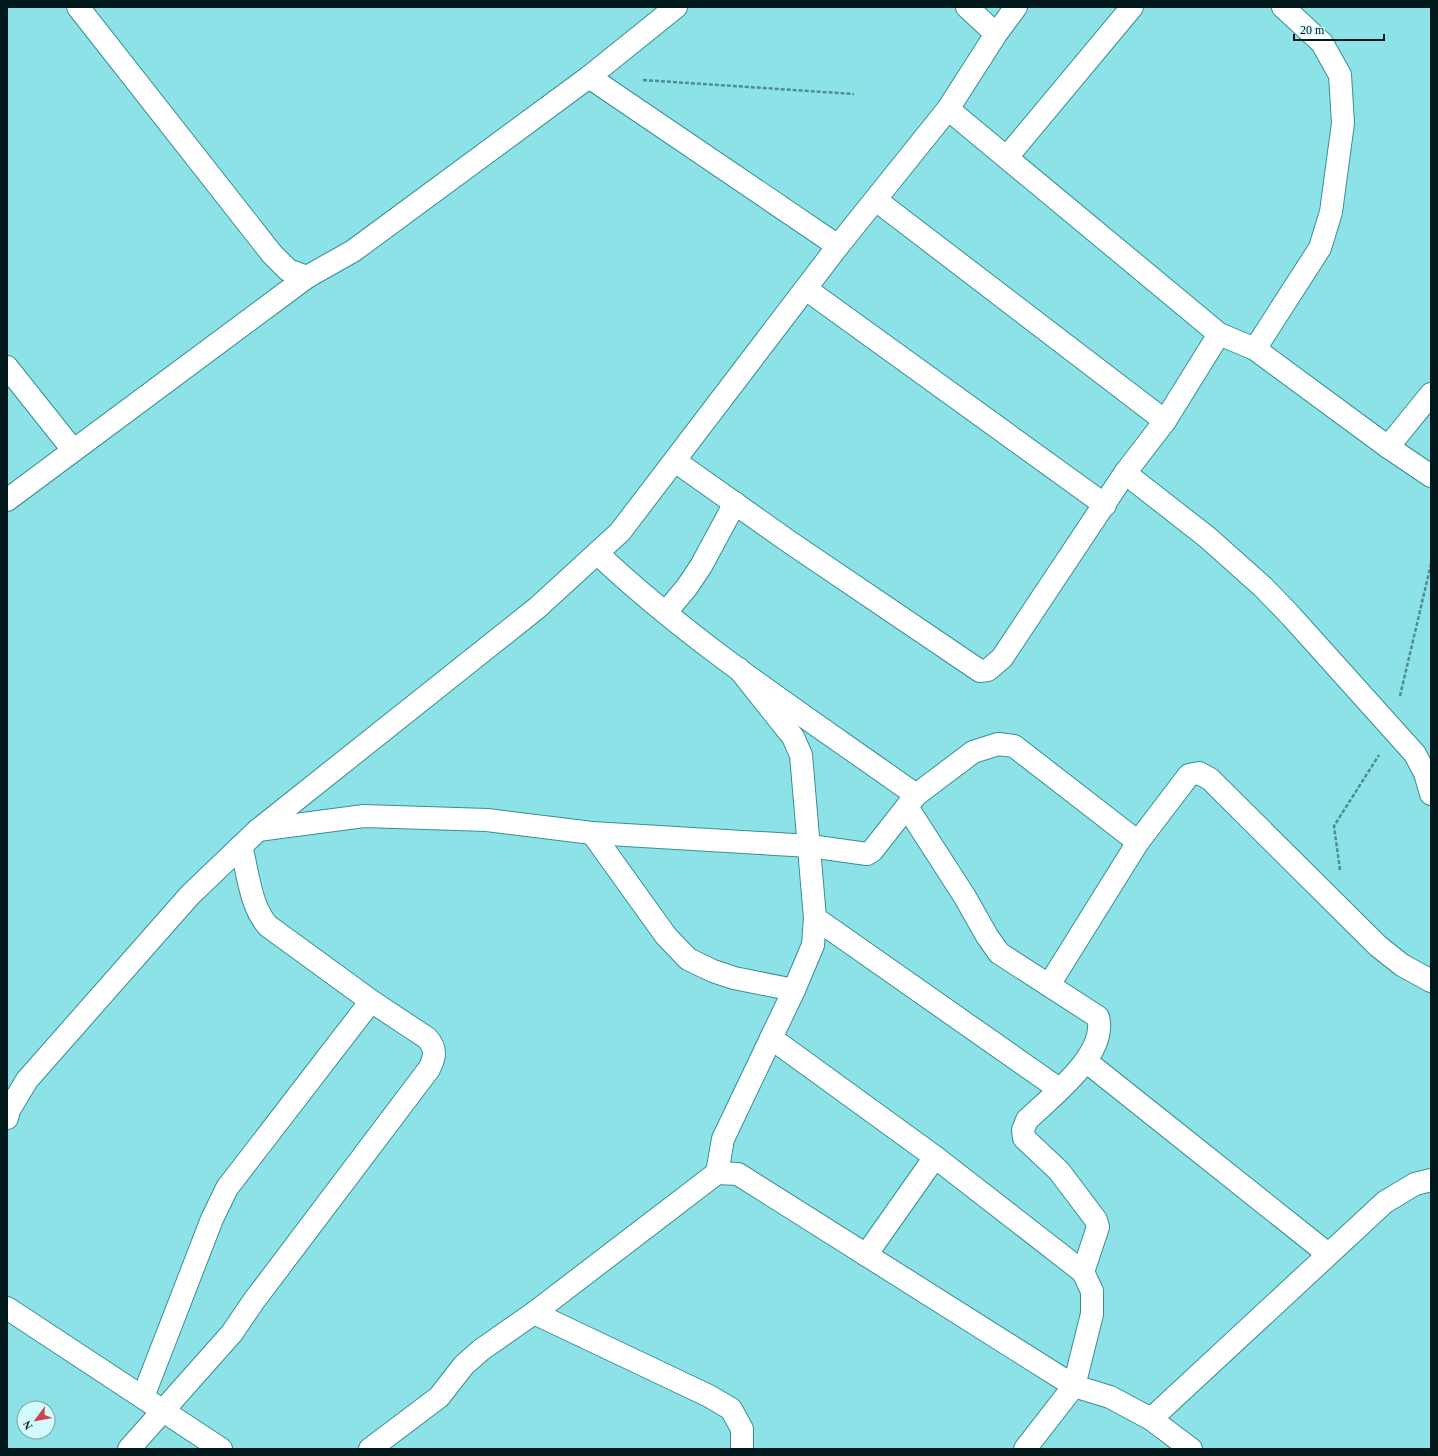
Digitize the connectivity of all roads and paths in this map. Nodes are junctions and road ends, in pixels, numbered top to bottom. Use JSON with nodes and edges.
{"nodes":[{"id":1,"x":78,"y":7,"type":"edge"},
{"id":2,"x":676,"y":7,"type":"edge"},
{"id":3,"x":967,"y":7,"type":"edge"},
{"id":4,"x":1016,"y":7,"type":"edge"},
{"id":5,"x":1132,"y":7,"type":"edge"},
{"id":6,"x":1283,"y":7,"type":"edge"},
{"id":7,"x":996,"y":34,"type":"junction"},
{"id":8,"x":589,"y":77,"type":"junction"},
{"id":9,"x":635,"y":80,"type":"dead end"},
{"id":10,"x":854,"y":94,"type":"dead end"},
{"id":11,"x":948,"y":109,"type":"junction"},
{"id":12,"x":1007,"y":157,"type":"junction"},
{"id":13,"x":876,"y":200,"type":"junction"},
{"id":14,"x":838,"y":246,"type":"junction"},
{"id":15,"x":307,"y":277,"type":"junction"},
{"id":16,"x":806,"y":289,"type":"junction"},
{"id":17,"x":1219,"y":334,"type":"junction"},
{"id":18,"x":1255,"y":349,"type":"junction"},
{"id":19,"x":7,"y":367,"type":"edge"},
{"id":20,"x":1431,"y":394,"type":"edge"},
{"id":21,"x":1165,"y":421,"type":"junction"},
{"id":22,"x":1388,"y":447,"type":"junction"},
{"id":23,"x":73,"y":450,"type":"junction"},
{"id":24,"x":676,"y":461,"type":"junction"},
{"id":25,"x":1125,"y":473,"type":"junction"},
{"id":26,"x":1431,"y":476,"type":"edge"},
{"id":27,"x":7,"y":500,"type":"edge"},
{"id":28,"x":735,"y":503,"type":"junction"},
{"id":29,"x":1105,"y":505,"type":"junction"},
{"id":30,"x":597,"y":553,"type":"junction"},
{"id":31,"x":1431,"y":564,"type":"edge"},
{"id":32,"x":666,"y":612,"type":"junction"},
{"id":33,"x":739,"y":668,"type":"junction"},
{"id":34,"x":1392,"y":728,"type":"junction"},
{"id":35,"x":1431,"y":794,"type":"edge"},
{"id":36,"x":912,"y":801,"type":"junction"},
{"id":37,"x":258,"y":830,"type":"junction"},
{"id":38,"x":592,"y":832,"type":"junction"},
{"id":39,"x":1138,"y":842,"type":"junction"},
{"id":40,"x":241,"y":846,"type":"junction"},
{"id":41,"x":810,"y":846,"type":"junction"},
{"id":42,"x":1340,"y":871,"type":"dead end"},
{"id":43,"x":815,"y":918,"type":"junction"},
{"id":44,"x":1431,"y":981,"type":"edge"},
{"id":45,"x":1050,"y":985,"type":"junction"},
{"id":46,"x":794,"y":990,"type":"junction"},
{"id":47,"x":371,"y":1001,"type":"junction"},
{"id":48,"x":771,"y":1038,"type":"junction"},
{"id":49,"x":1087,"y":1062,"type":"junction"},
{"id":50,"x":1059,"y":1089,"type":"junction"},
{"id":51,"x":7,"y":1118,"type":"edge"},
{"id":52,"x":935,"y":1157,"type":"junction"},
{"id":53,"x":717,"y":1173,"type":"junction"},
{"id":54,"x":1431,"y":1180,"type":"edge"},
{"id":55,"x":1328,"y":1254,"type":"junction"},
{"id":56,"x":866,"y":1255,"type":"junction"},
{"id":57,"x":1083,"y":1272,"type":"junction"},
{"id":58,"x":7,"y":1308,"type":"edge"},
{"id":59,"x":534,"y":1313,"type":"junction"},
{"id":60,"x":1074,"y":1386,"type":"junction"},
{"id":61,"x":143,"y":1397,"type":"junction"},
{"id":62,"x":163,"y":1410,"type":"junction"},
{"id":63,"x":1151,"y":1419,"type":"junction"},
{"id":64,"x":129,"y":1449,"type":"edge"},
{"id":65,"x":221,"y":1449,"type":"edge"},
{"id":66,"x":370,"y":1449,"type":"edge"},
{"id":67,"x":742,"y":1449,"type":"edge"},
{"id":68,"x":1025,"y":1449,"type":"edge"},
{"id":69,"x":1191,"y":1449,"type":"edge"}],
"edges":[{"from":1,"to":15,"type":"street"},
{"from":2,"to":8,"type":"street"},
{"from":3,"to":7,"type":"street"},
{"from":4,"to":7,"type":"street"},
{"from":5,"to":12,"type":"street"},
{"from":6,"to":18,"type":"street"},
{"from":7,"to":11,"type":"street"},
{"from":8,"to":14,"type":"street"},
{"from":8,"to":15,"type":"street"},
{"from":9,"to":10,"type":"path"},
{"from":11,"to":12,"type":"street"},
{"from":11,"to":13,"type":"street"},
{"from":12,"to":17,"type":"street"},
{"from":13,"to":14,"type":"street"},
{"from":13,"to":21,"type":"street"},
{"from":14,"to":16,"type":"street"},
{"from":15,"to":23,"type":"street"},
{"from":16,"to":24,"type":"street"},
{"from":16,"to":29,"type":"street"},
{"from":17,"to":18,"type":"street"},
{"from":17,"to":21,"type":"street"},
{"from":18,"to":22,"type":"street"},
{"from":19,"to":23,"type":"street"},
{"from":20,"to":22,"type":"street"},
{"from":21,"to":25,"type":"street"},
{"from":22,"to":26,"type":"street"},
{"from":23,"to":27,"type":"street"},
{"from":24,"to":28,"type":"street"},
{"from":24,"to":30,"type":"street"},
{"from":25,"to":29,"type":"street"},
{"from":25,"to":34,"type":"street"},
{"from":28,"to":29,"type":"street"},
{"from":28,"to":32,"type":"street"},
{"from":30,"to":32,"type":"street"},
{"from":30,"to":37,"type":"street"},
{"from":31,"to":34,"type":"path"},
{"from":32,"to":33,"type":"street"},
{"from":33,"to":36,"type":"street"},
{"from":33,"to":41,"type":"street"},
{"from":34,"to":35,"type":"street"},
{"from":34,"to":42,"type":"path"},
{"from":36,"to":39,"type":"street"},
{"from":36,"to":41,"type":"street"},
{"from":36,"to":45,"type":"street"},
{"from":37,"to":38,"type":"street"},
{"from":37,"to":40,"type":"street"},
{"from":38,"to":41,"type":"street"},
{"from":38,"to":46,"type":"street"},
{"from":39,"to":44,"type":"street"},
{"from":39,"to":45,"type":"street"},
{"from":40,"to":47,"type":"street"},
{"from":40,"to":51,"type":"street"},
{"from":41,"to":43,"type":"street"},
{"from":43,"to":46,"type":"street"},
{"from":43,"to":50,"type":"street"},
{"from":45,"to":49,"type":"street"},
{"from":46,"to":48,"type":"street"},
{"from":47,"to":61,"type":"street"},
{"from":47,"to":62,"type":"street"},
{"from":48,"to":52,"type":"street"},
{"from":48,"to":53,"type":"street"},
{"from":49,"to":50,"type":"street"},
{"from":49,"to":55,"type":"street"},
{"from":50,"to":57,"type":"street"},
{"from":52,"to":56,"type":"street"},
{"from":52,"to":57,"type":"street"},
{"from":53,"to":56,"type":"street"},
{"from":53,"to":59,"type":"street"},
{"from":54,"to":55,"type":"street"},
{"from":55,"to":63,"type":"street"},
{"from":56,"to":60,"type":"street"},
{"from":57,"to":60,"type":"street"},
{"from":58,"to":61,"type":"street"},
{"from":59,"to":66,"type":"street"},
{"from":59,"to":67,"type":"street"},
{"from":60,"to":63,"type":"street"},
{"from":60,"to":68,"type":"street"},
{"from":61,"to":62,"type":"street"},
{"from":62,"to":64,"type":"street"},
{"from":62,"to":65,"type":"street"},
{"from":63,"to":69,"type":"street"}]}
